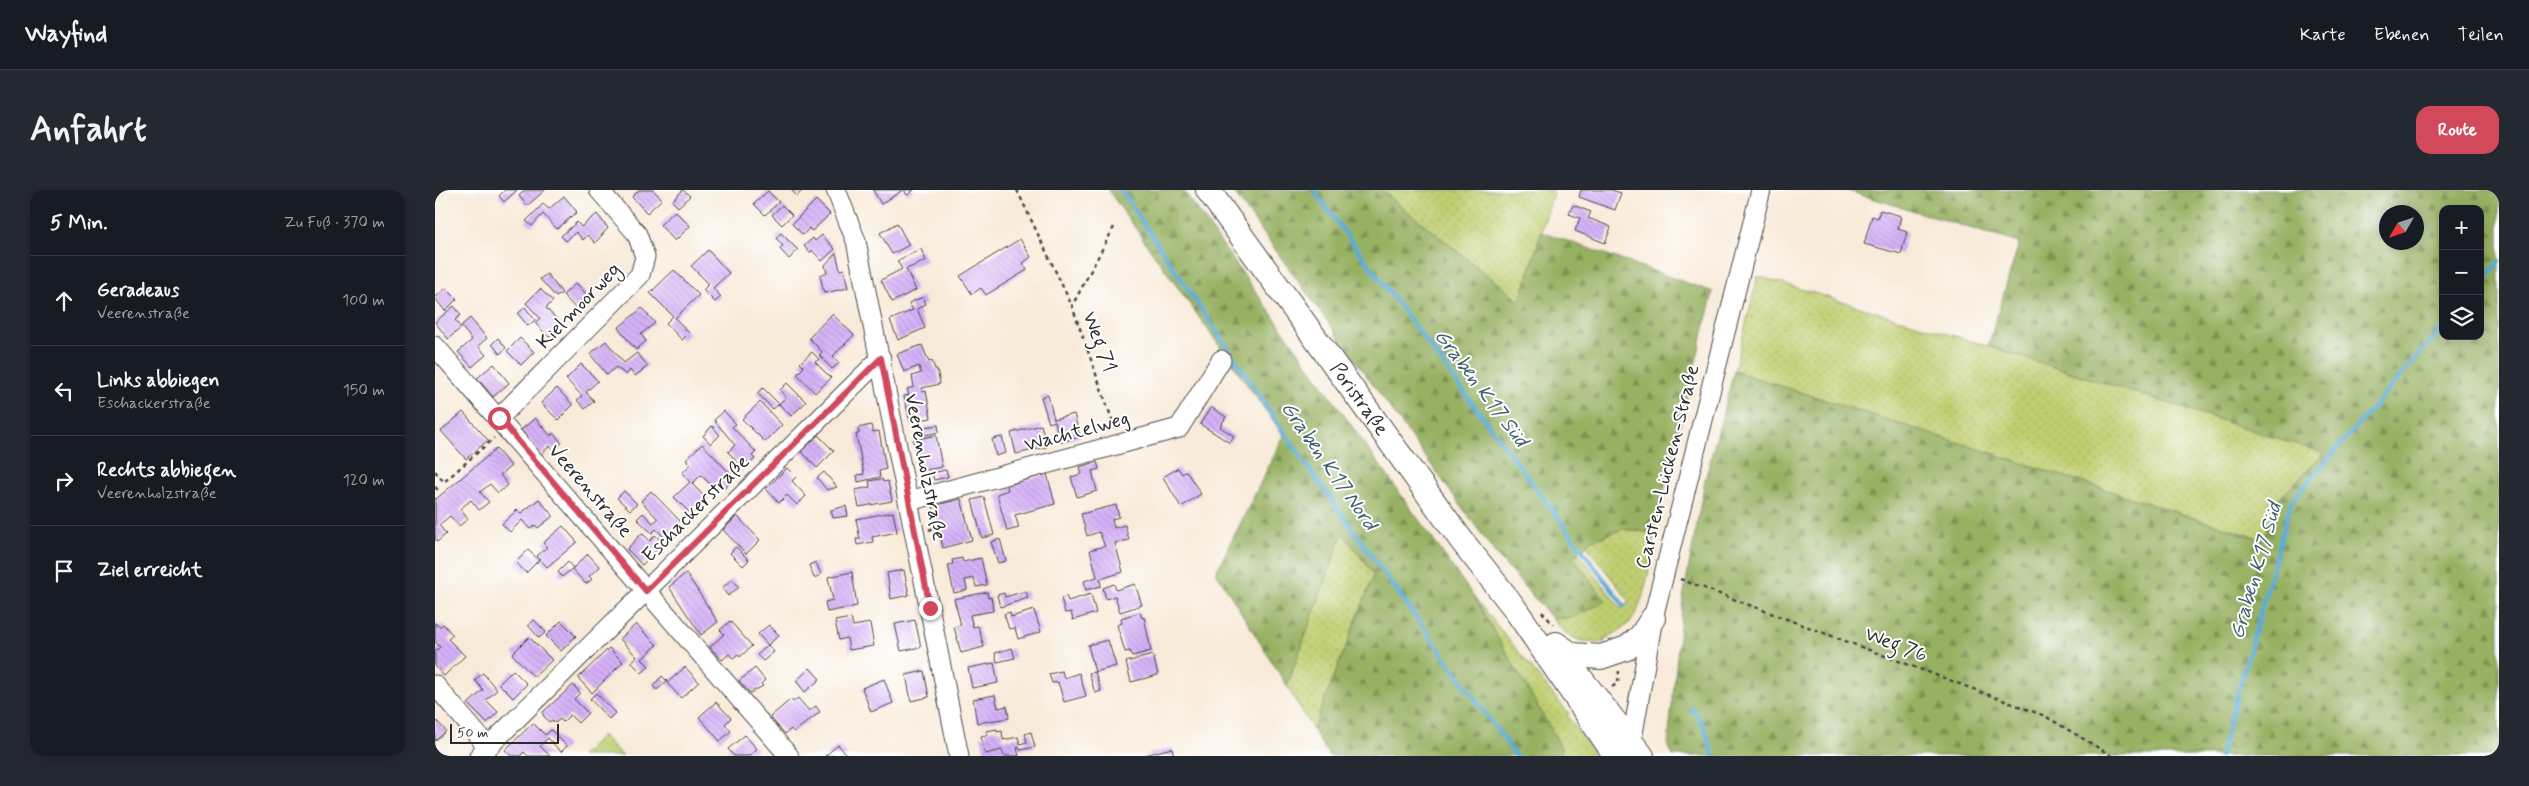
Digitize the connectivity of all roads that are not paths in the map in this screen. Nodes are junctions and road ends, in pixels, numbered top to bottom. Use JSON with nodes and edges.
{"nodes":[{"id":1,"x":599,"y":190,"type":"edge"},
{"id":2,"x":836,"y":190,"type":"edge"},
{"id":3,"x":1208,"y":190,"type":"edge"},
{"id":4,"x":1761,"y":190,"type":"edge"},
{"id":5,"x":435,"y":346,"type":"edge"},
{"id":6,"x":881,"y":358,"type":"junction"},
{"id":7,"x":1221,"y":360,"type":"dead end"},
{"id":8,"x":502,"y":423,"type":"junction"},
{"id":9,"x":909,"y":501,"type":"junction"},
{"id":10,"x":646,"y":591,"type":"junction"},
{"id":11,"x":1513,"y":606,"type":"junction"},
{"id":12,"x":1653,"y":618,"type":"junction"},
{"id":13,"x":1551,"y":641,"type":"junction"},
{"id":14,"x":435,"y":685,"type":"edge"},
{"id":15,"x":483,"y":751,"type":"edge"},
{"id":16,"x":1630,"y":753,"type":"edge"},
{"id":17,"x":789,"y":756,"type":"edge"},
{"id":18,"x":959,"y":756,"type":"edge"}],
"edges":[{"from":1,"to":8,"type":"street","name":"Kielmoorweg"},
{"from":2,"to":6,"type":"street","name":"Veerenholzstraße"},
{"from":3,"to":11,"type":"main road","name":"Poristraße"},
{"from":4,"to":12,"type":"street","name":"Carsten-Lücken-Straße"},
{"from":5,"to":8,"type":"street","name":"Veerenstraße"},
{"from":6,"to":9,"type":"street","name":"Veerenholzstraße"},
{"from":6,"to":10,"type":"street","name":"Eschackerstraße"},
{"from":7,"to":9,"type":"street","name":"Wachtelweg"},
{"from":8,"to":10,"type":"street","name":"Veerenstraße"},
{"from":9,"to":18,"type":"street","name":"Veerenholzstraße"},
{"from":10,"to":15,"type":"street","name":"Eschackerstraße"},
{"from":10,"to":17,"type":"street","name":"Veerenstraße"},
{"from":11,"to":13,"type":"main road","name":"Poristraße"},
{"from":11,"to":16,"type":"main road","name":"Poristraße"},
{"from":12,"to":13,"type":"main road"},
{"from":12,"to":16,"type":"street","name":"Carsten-Lücken-Straße"},
{"from":13,"to":16,"type":"main road","name":"Poristraße"},
{"from":14,"to":15,"type":"street"}]}
